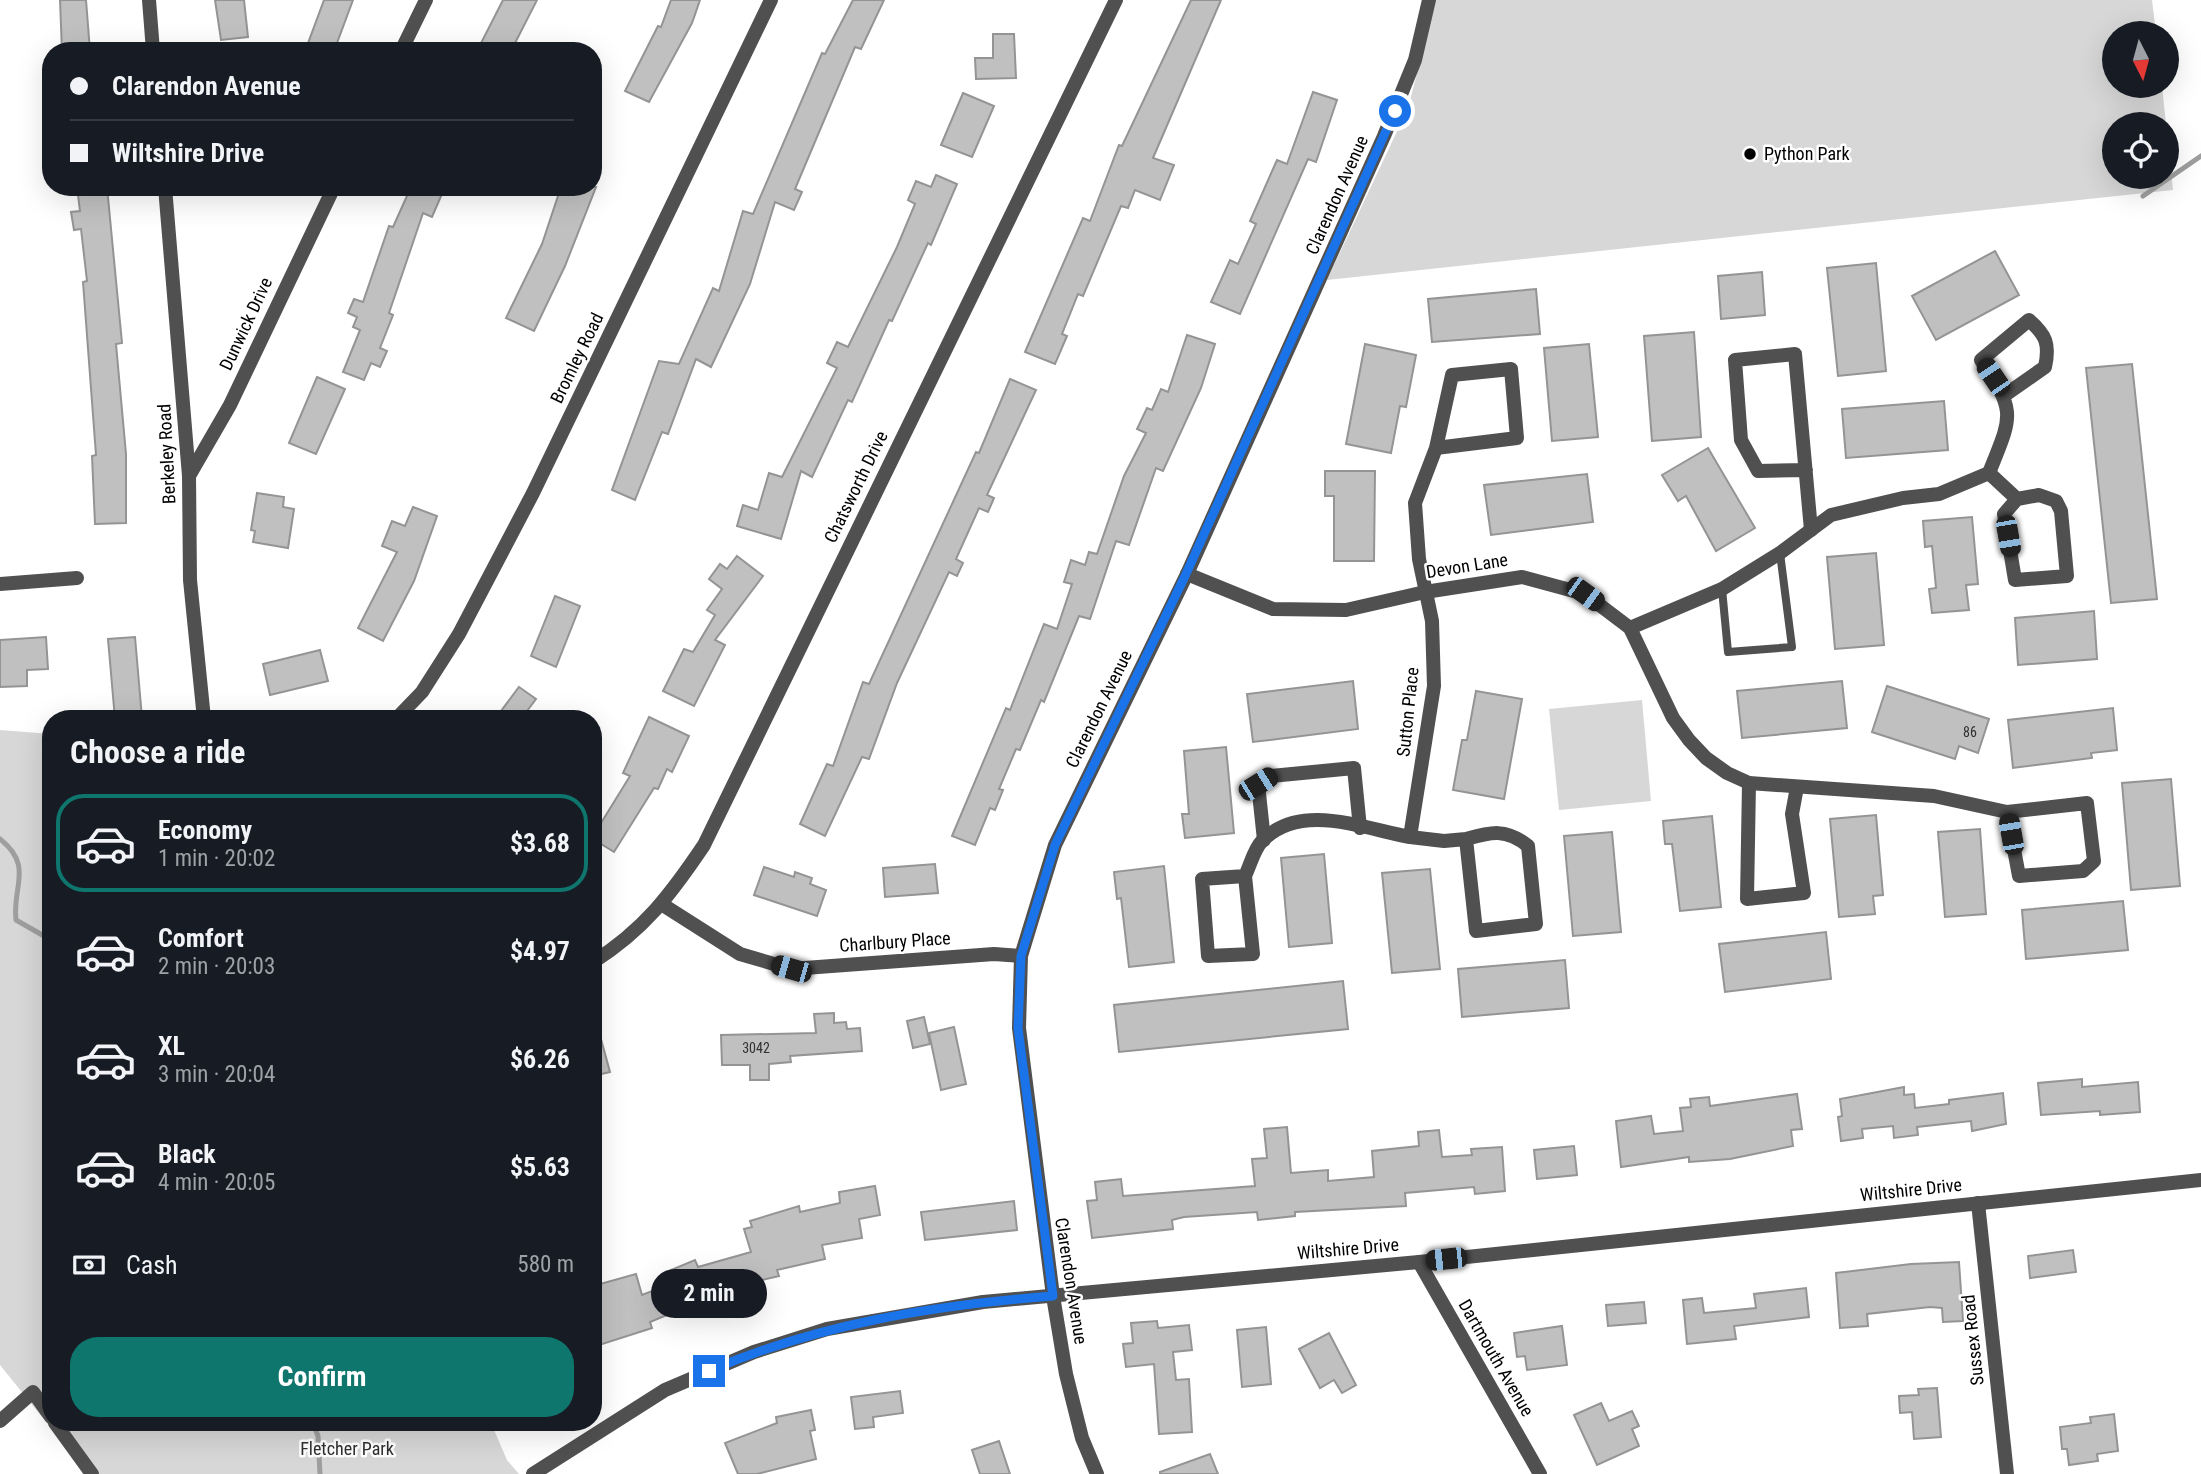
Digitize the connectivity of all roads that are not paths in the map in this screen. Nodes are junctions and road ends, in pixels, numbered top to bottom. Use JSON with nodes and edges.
{"nodes":[{"id":1,"x":149,"y":0,"type":"edge"},
{"id":2,"x":426,"y":0,"type":"edge"},
{"id":3,"x":771,"y":0,"type":"edge"},
{"id":4,"x":1116,"y":0,"type":"edge"},
{"id":5,"x":1429,"y":0,"type":"edge"},
{"id":6,"x":152,"y":42,"type":"edge"},
{"id":7,"x":405,"y":42,"type":"edge"},
{"id":8,"x":166,"y":196,"type":"edge"},
{"id":9,"x":330,"y":196,"type":"edge"},
{"id":10,"x":2005,"y":395,"type":"junction"},
{"id":11,"x":1436,"y":447,"type":"junction"},
{"id":12,"x":1805,"y":470,"type":"junction"},
{"id":13,"x":1989,"y":473,"type":"junction"},
{"id":14,"x":189,"y":476,"type":"junction"},
{"id":15,"x":2017,"y":499,"type":"junction"},
{"id":16,"x":1811,"y":530,"type":"junction"},
{"id":17,"x":1780,"y":553,"type":"junction"},
{"id":18,"x":1186,"y":574,"type":"junction"},
{"id":19,"x":77,"y":579,"type":"dead end"},
{"id":20,"x":0,"y":584,"type":"edge"},
{"id":21,"x":1723,"y":589,"type":"junction"},
{"id":22,"x":1425,"y":592,"type":"junction"},
{"id":23,"x":1630,"y":628,"type":"junction"},
{"id":24,"x":203,"y":710,"type":"edge"},
{"id":25,"x":405,"y":710,"type":"edge"},
{"id":26,"x":1749,"y":783,"type":"junction"},
{"id":27,"x":1797,"y":787,"type":"junction"},
{"id":28,"x":2007,"y":812,"type":"junction"},
{"id":29,"x":1360,"y":828,"type":"junction"},
{"id":30,"x":1410,"y":836,"type":"junction"},
{"id":31,"x":1466,"y":839,"type":"junction"},
{"id":32,"x":1264,"y":840,"type":"junction"},
{"id":33,"x":1245,"y":876,"type":"junction"},
{"id":34,"x":663,"y":905,"type":"junction"},
{"id":35,"x":602,"y":956,"type":"edge"},
{"id":36,"x":1021,"y":956,"type":"junction"},
{"id":37,"x":2201,"y":1180,"type":"edge"},
{"id":38,"x":1978,"y":1203,"type":"junction"},
{"id":39,"x":1419,"y":1262,"type":"junction"},
{"id":40,"x":1053,"y":1296,"type":"junction"},
{"id":41,"x":42,"y":1404,"type":"edge"},
{"id":42,"x":0,"y":1421,"type":"edge"},
{"id":43,"x":602,"y":1430,"type":"edge"},
{"id":44,"x":61,"y":1431,"type":"edge"},
{"id":45,"x":601,"y":1431,"type":"edge"},
{"id":46,"x":92,"y":1474,"type":"edge"},
{"id":47,"x":533,"y":1474,"type":"edge"},
{"id":48,"x":1097,"y":1474,"type":"edge"},
{"id":49,"x":1540,"y":1474,"type":"edge"},
{"id":50,"x":2007,"y":1474,"type":"edge"}],
"edges":[{"from":1,"to":6,"type":"street"},
{"from":2,"to":7,"type":"street"},
{"from":3,"to":25,"type":"street","name":"Bromley Road"},
{"from":4,"to":34,"type":"street","name":"Chatsworth Drive"},
{"from":5,"to":18,"type":"street","name":"Clarendon Avenue"},
{"from":8,"to":14,"type":"street","name":"Berkeley Road"},
{"from":9,"to":14,"type":"street","name":"Dunwick Drive"},
{"from":10,"to":10,"type":"street"},
{"from":10,"to":13,"type":"street"},
{"from":11,"to":11,"type":"street","name":"Sutton Place"},
{"from":11,"to":22,"type":"street","name":"Sutton Place"},
{"from":12,"to":12,"type":"street"},
{"from":12,"to":16,"type":"street"},
{"from":13,"to":15,"type":"street"},
{"from":13,"to":16,"type":"street"},
{"from":14,"to":24,"type":"street","name":"Berkeley Road"},
{"from":15,"to":15,"type":"street"},
{"from":16,"to":17,"type":"street"},
{"from":17,"to":21,"type":"street"},
{"from":17,"to":21,"type":"lane"},
{"from":18,"to":22,"type":"street","name":"Devon Lane"},
{"from":18,"to":36,"type":"street","name":"Clarendon Avenue"},
{"from":19,"to":20,"type":"street"},
{"from":21,"to":23,"type":"street"},
{"from":22,"to":23,"type":"street","name":"Devon Lane"},
{"from":22,"to":30,"type":"street","name":"Sutton Place"},
{"from":23,"to":26,"type":"street","name":"Devon Lane"},
{"from":26,"to":27,"type":"street","name":"Devon Lane"},
{"from":26,"to":27,"type":"street"},
{"from":27,"to":28,"type":"street","name":"Devon Lane"},
{"from":28,"to":28,"type":"street","name":"Devon Lane"},
{"from":29,"to":30,"type":"street"},
{"from":29,"to":32,"type":"street"},
{"from":29,"to":32,"type":"street"},
{"from":30,"to":31,"type":"street"},
{"from":31,"to":31,"type":"street"},
{"from":32,"to":33,"type":"street"},
{"from":33,"to":33,"type":"street"},
{"from":34,"to":35,"type":"street","name":"Chatsworth Drive"},
{"from":34,"to":36,"type":"street","name":"Charlbury Place"},
{"from":36,"to":40,"type":"street","name":"Clarendon Avenue"},
{"from":37,"to":38,"type":"street","name":"Wiltshire Drive"},
{"from":38,"to":39,"type":"street","name":"Wiltshire Drive"},
{"from":38,"to":50,"type":"street","name":"Sussex Road"},
{"from":39,"to":40,"type":"street","name":"Wiltshire Drive"},
{"from":39,"to":49,"type":"street","name":"Dartmouth Avenue"},
{"from":40,"to":43,"type":"street","name":"Wiltshire Drive"},
{"from":40,"to":48,"type":"street","name":"Clarendon Avenue"},
{"from":41,"to":42,"type":"street"},
{"from":44,"to":46,"type":"street"},
{"from":45,"to":47,"type":"street","name":"Wiltshire Drive"}]}
